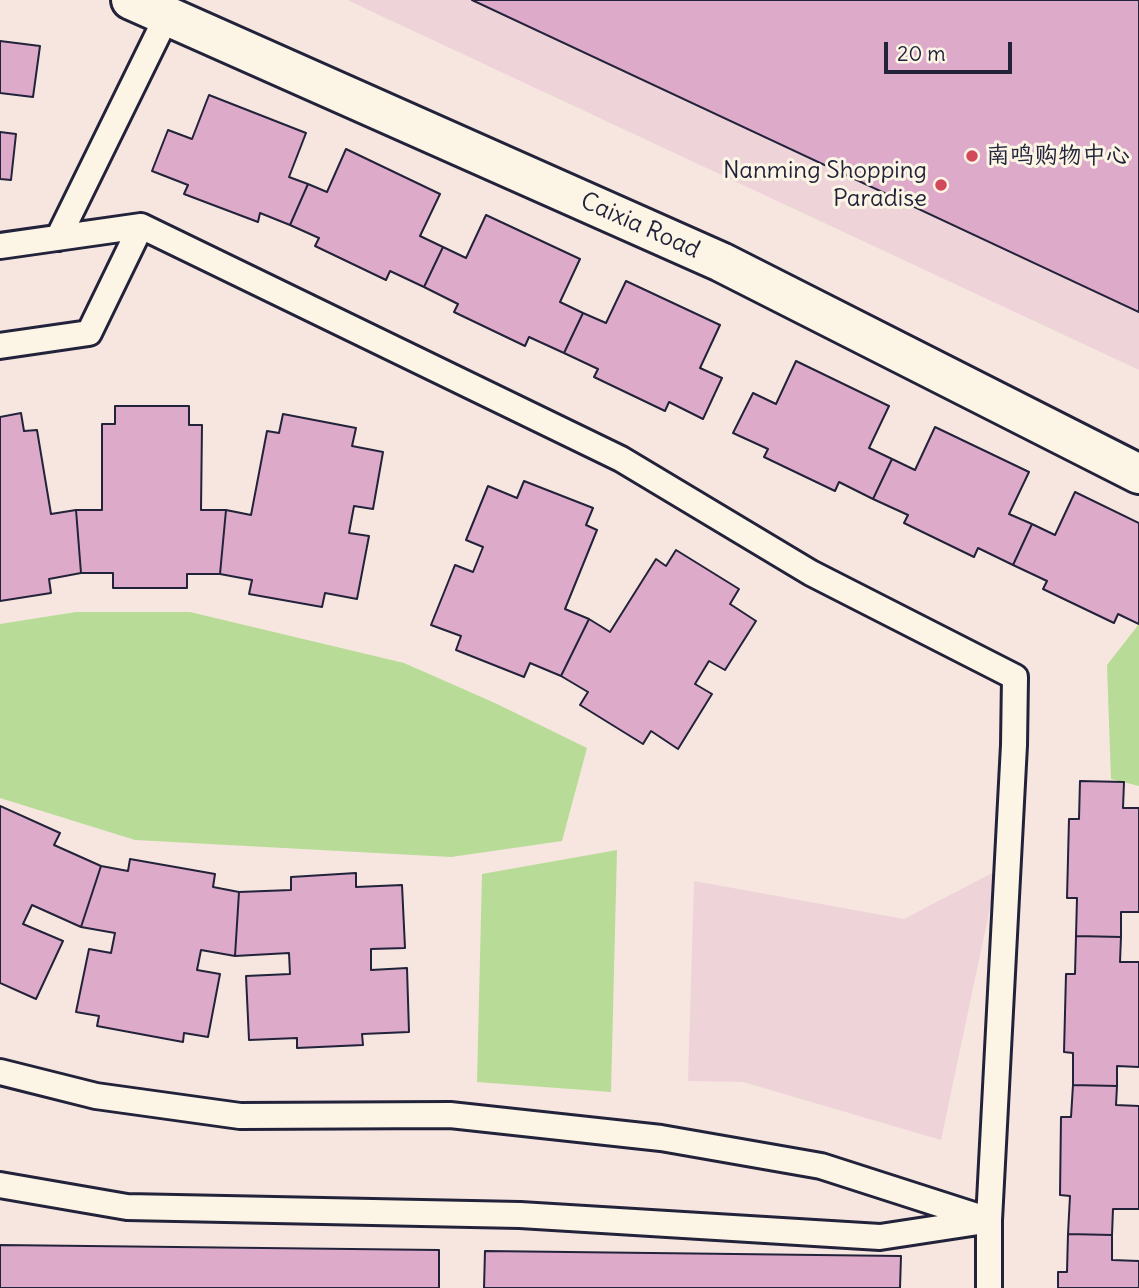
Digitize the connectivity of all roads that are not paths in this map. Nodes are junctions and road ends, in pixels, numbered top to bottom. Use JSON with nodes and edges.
{"nodes":[{"id":1,"x":131,"y":0,"type":"edge"},
{"id":2,"x":167,"y":16,"type":"junction"},
{"id":3,"x":141,"y":226,"type":"junction"},
{"id":4,"x":58,"y":238,"type":"junction"},
{"id":5,"x":0,"y":246,"type":"edge"},
{"id":6,"x":0,"y":346,"type":"edge"},
{"id":7,"x":1139,"y":474,"type":"edge"},
{"id":8,"x":0,"y":1072,"type":"edge"},
{"id":9,"x":0,"y":1185,"type":"edge"},
{"id":10,"x":989,"y":1220,"type":"junction"},
{"id":11,"x":989,"y":1288,"type":"edge"}],
"edges":[{"from":1,"to":2,"type":"street","name":"Caixia Road"},
{"from":2,"to":4,"type":"lane"},
{"from":2,"to":7,"type":"street","name":"Caixia Road"},
{"from":3,"to":4,"type":"lane"},
{"from":3,"to":6,"type":"lane"},
{"from":3,"to":10,"type":"lane"},
{"from":4,"to":5,"type":"lane"},
{"from":8,"to":10,"type":"lane"},
{"from":9,"to":10,"type":"lane"},
{"from":10,"to":11,"type":"lane"}]}
